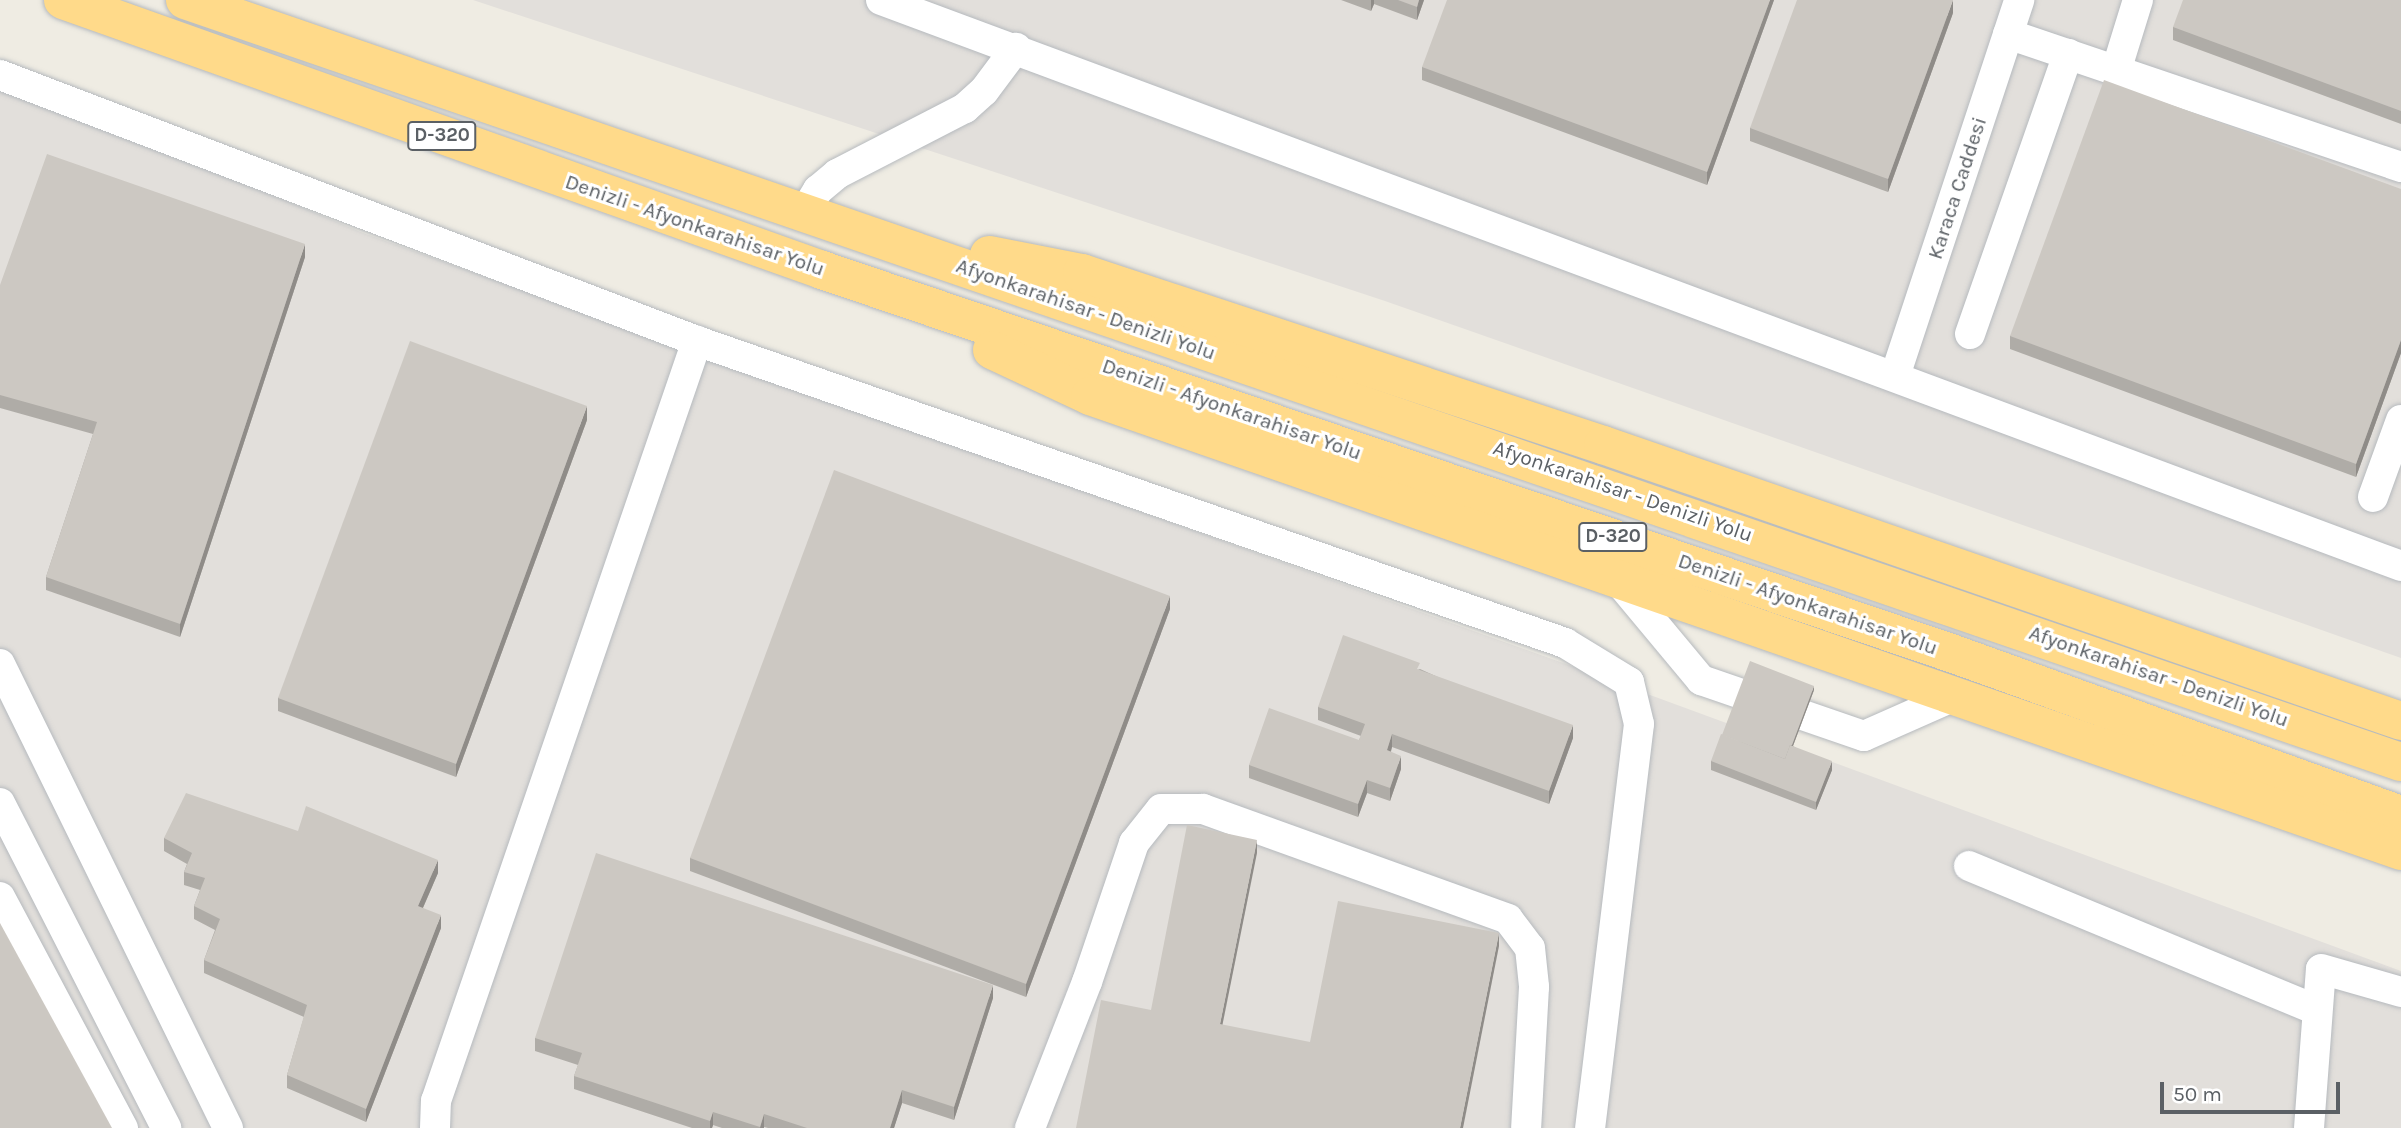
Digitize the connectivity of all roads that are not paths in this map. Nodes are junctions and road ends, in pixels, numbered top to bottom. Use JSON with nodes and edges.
{"nodes":[{"id":1,"x":63,"y":0,"type":"edge"},
{"id":2,"x":185,"y":0,"type":"edge"},
{"id":3,"x":881,"y":0,"type":"edge"},
{"id":4,"x":2019,"y":0,"type":"edge"},
{"id":5,"x":2138,"y":0,"type":"edge"},
{"id":6,"x":2008,"y":34,"type":"junction"},
{"id":7,"x":1016,"y":48,"type":"junction"},
{"id":8,"x":2068,"y":54,"type":"junction"},
{"id":9,"x":2116,"y":71,"type":"junction"},
{"id":10,"x":0,"y":75,"type":"edge"},
{"id":11,"x":2401,"y":167,"type":"edge"},
{"id":12,"x":804,"y":213,"type":"junction"},
{"id":13,"x":843,"y":226,"type":"junction"},
{"id":14,"x":822,"y":270,"type":"junction"},
{"id":15,"x":1970,"y":334,"type":"dead end"},
{"id":16,"x":697,"y":341,"type":"junction"},
{"id":17,"x":1895,"y":376,"type":"junction"},
{"id":18,"x":2401,"y":419,"type":"edge"},
{"id":19,"x":2373,"y":496,"type":"dead end"},
{"id":20,"x":2401,"y":566,"type":"edge"},
{"id":21,"x":1616,"y":577,"type":"junction"},
{"id":22,"x":0,"y":664,"type":"edge"},
{"id":23,"x":1957,"y":695,"type":"junction"},
{"id":24,"x":2401,"y":721,"type":"edge"},
{"id":25,"x":2401,"y":762,"type":"edge"},
{"id":26,"x":0,"y":803,"type":"edge"},
{"id":27,"x":2401,"y":815,"type":"edge"},
{"id":28,"x":2401,"y":851,"type":"edge"},
{"id":29,"x":1969,"y":866,"type":"dead end"},
{"id":30,"x":0,"y":897,"type":"edge"},
{"id":31,"x":2401,"y":992,"type":"edge"},
{"id":32,"x":2315,"y":1009,"type":"junction"},
{"id":33,"x":123,"y":1128,"type":"edge"},
{"id":34,"x":166,"y":1128,"type":"edge"},
{"id":35,"x":228,"y":1128,"type":"edge"},
{"id":36,"x":435,"y":1128,"type":"edge"},
{"id":37,"x":1030,"y":1128,"type":"edge"},
{"id":38,"x":1526,"y":1128,"type":"edge"},
{"id":39,"x":1590,"y":1128,"type":"edge"},
{"id":40,"x":2309,"y":1128,"type":"edge"}],
"edges":[{"from":1,"to":14,"type":"highway","name":"Denizli - Afyonkarahisar Yolu","number":"D-320"},
{"from":2,"to":12,"type":"highway","number":"D-320"},
{"from":3,"to":7,"type":"street"},
{"from":4,"to":6,"type":"street","name":"Karaca Caddesi"},
{"from":5,"to":9,"type":"street"},
{"from":6,"to":8,"type":"street"},
{"from":6,"to":17,"type":"street","name":"Karaca Caddesi"},
{"from":7,"to":12,"type":"street"},
{"from":7,"to":17,"type":"street"},
{"from":8,"to":9,"type":"street"},
{"from":8,"to":15,"type":"street"},
{"from":9,"to":11,"type":"street"},
{"from":10,"to":16,"type":"street"},
{"from":12,"to":13,"type":"highway","number":"D-320"},
{"from":13,"to":24,"type":"highway"},
{"from":13,"to":25,"type":"highway","name":"Afyonkarahisar - Denizli Yolu","number":"D-320"},
{"from":14,"to":21,"type":"highway"},
{"from":14,"to":27,"type":"highway","name":"Denizli - Afyonkarahisar Yolu","number":"D-320"},
{"from":16,"to":36,"type":"street"},
{"from":16,"to":39,"type":"street"},
{"from":17,"to":20,"type":"street"},
{"from":18,"to":19,"type":"street"},
{"from":21,"to":23,"type":"highway"},
{"from":21,"to":23,"type":"street"},
{"from":22,"to":35,"type":"street"},
{"from":23,"to":28,"type":"highway"},
{"from":26,"to":34,"type":"street"},
{"from":29,"to":32,"type":"street"},
{"from":30,"to":33,"type":"street"},
{"from":31,"to":32,"type":"street"},
{"from":32,"to":40,"type":"street"},
{"from":37,"to":38,"type":"street"}]}
